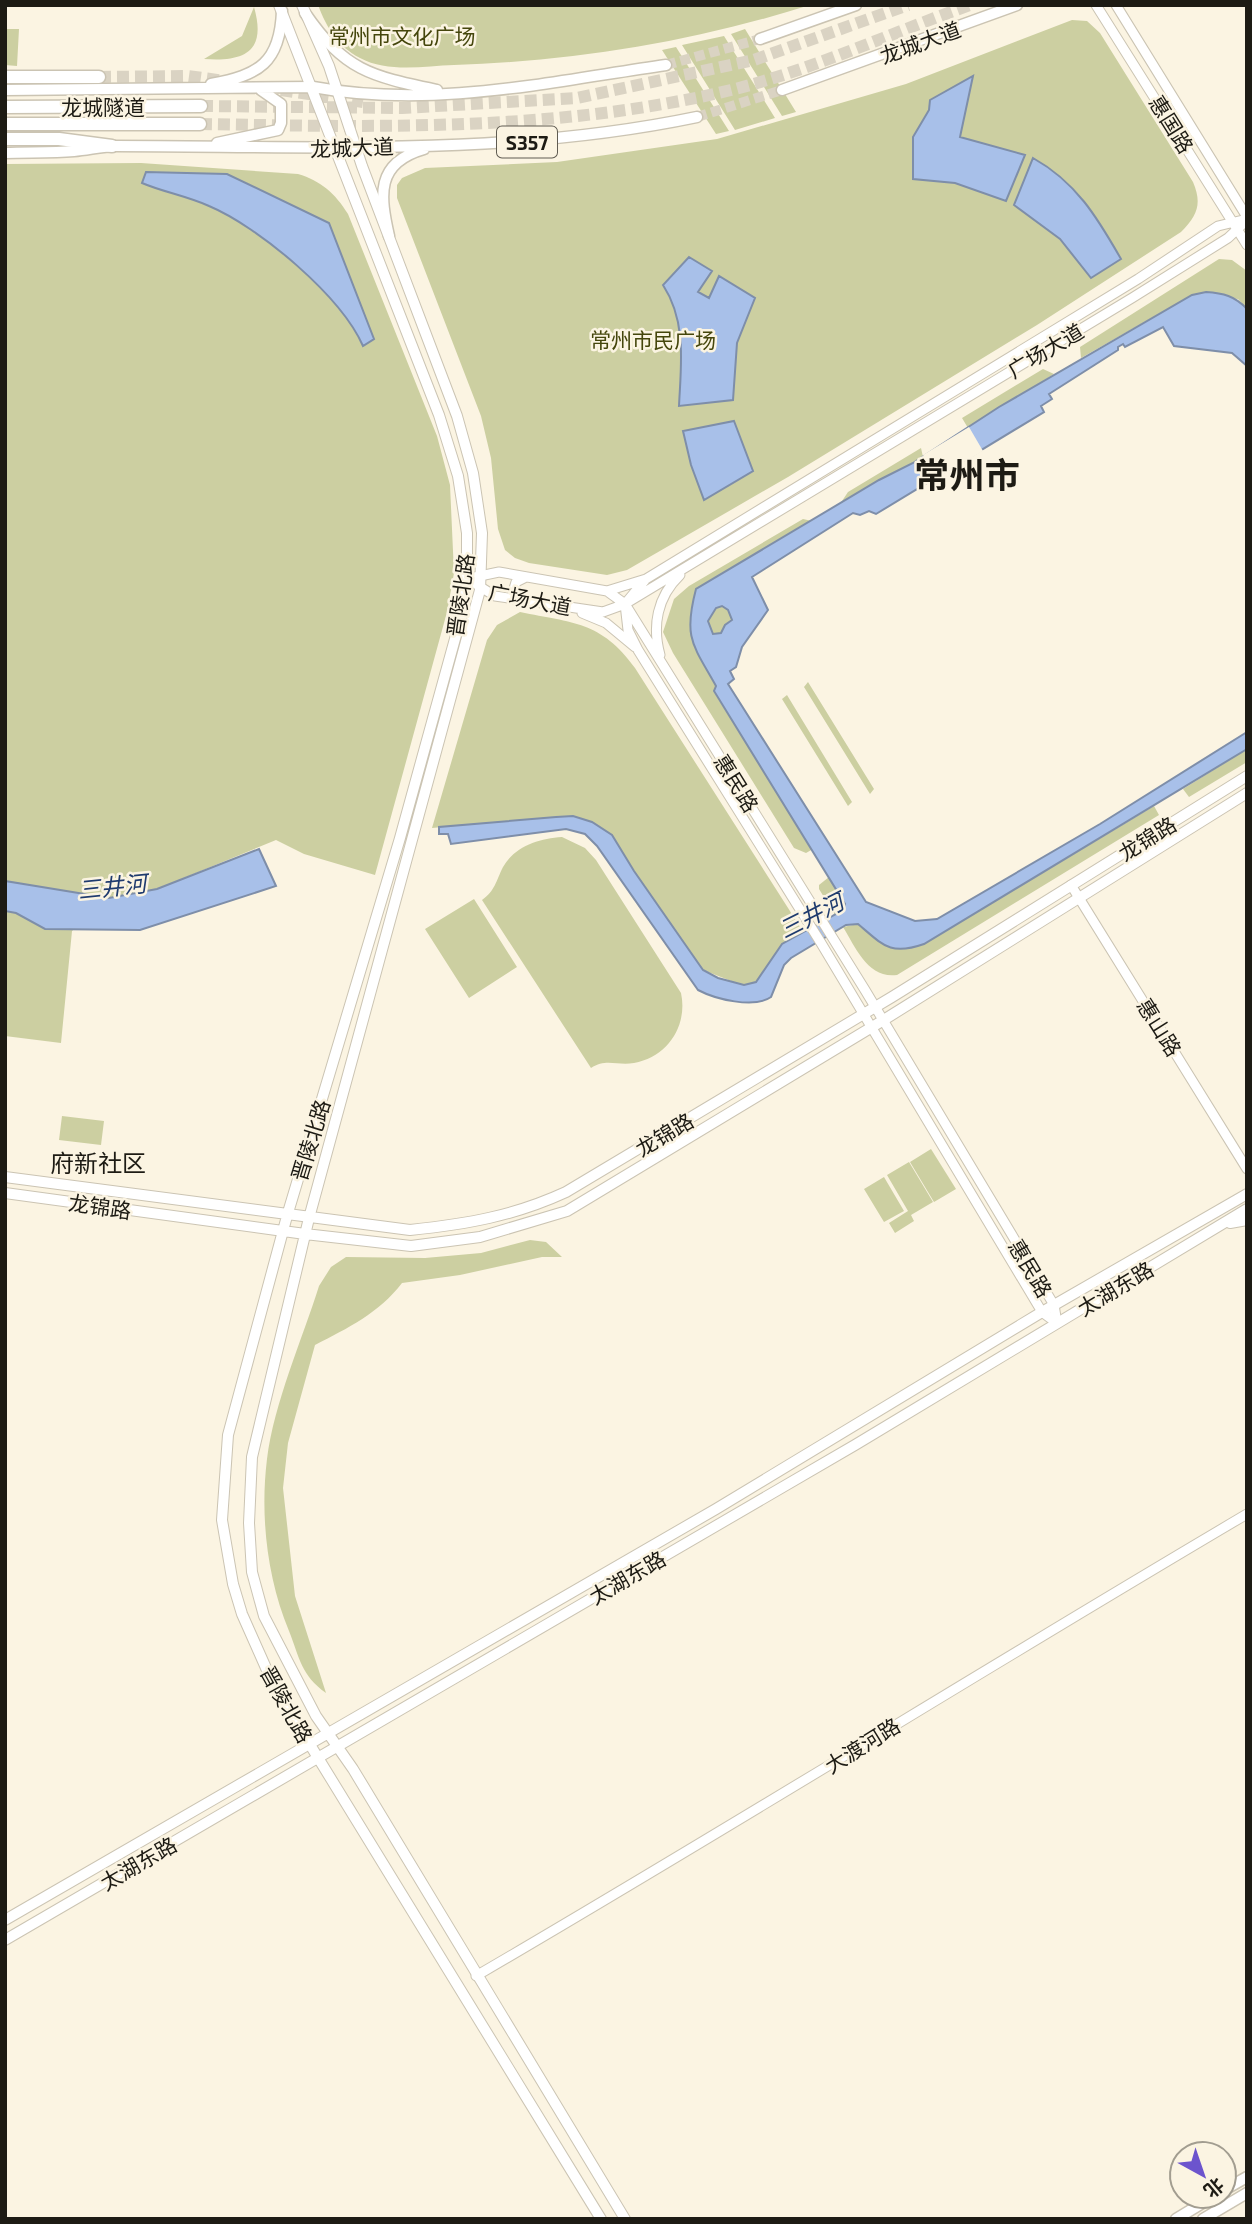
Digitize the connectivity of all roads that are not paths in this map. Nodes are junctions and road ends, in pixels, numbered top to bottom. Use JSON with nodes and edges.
{"nodes":[{"id":1,"x":856,"y":5,"type":"edge"},
{"id":2,"x":1017,"y":5,"type":"edge"},
{"id":3,"x":1096,"y":5,"type":"edge"},
{"id":4,"x":1116,"y":5,"type":"edge"},
{"id":5,"x":281,"y":8,"type":"edge"},
{"id":6,"x":303,"y":9,"type":"edge"},
{"id":7,"x":760,"y":39,"type":"tunnel mouth"},
{"id":8,"x":666,"y":65,"type":"tunnel mouth"},
{"id":9,"x":5,"y":77,"type":"edge"},
{"id":10,"x":99,"y":77,"type":"tunnel mouth"},
{"id":11,"x":313,"y":87,"type":"junction"},
{"id":12,"x":182,"y":89,"type":"junction"},
{"id":13,"x":252,"y":89,"type":"junction"},
{"id":14,"x":5,"y":90,"type":"edge"},
{"id":15,"x":782,"y":90,"type":"tunnel mouth"},
{"id":16,"x":337,"y":92,"type":"junction"},
{"id":17,"x":460,"y":95,"type":"junction"},
{"id":18,"x":201,"y":106,"type":"tunnel mouth"},
{"id":19,"x":5,"y":107,"type":"edge"},
{"id":20,"x":696,"y":117,"type":"tunnel mouth"},
{"id":21,"x":5,"y":124,"type":"edge"},
{"id":22,"x":200,"y":124,"type":"tunnel mouth"},
{"id":23,"x":5,"y":139,"type":"edge"},
{"id":24,"x":440,"y":144,"type":"junction"},
{"id":25,"x":112,"y":146,"type":"junction"},
{"id":26,"x":190,"y":147,"type":"junction"},
{"id":27,"x":356,"y":148,"type":"junction"},
{"id":28,"x":336,"y":149,"type":"junction"},
{"id":29,"x":5,"y":153,"type":"edge"},
{"id":30,"x":1247,"y":219,"type":"edge"},
{"id":31,"x":1236,"y":226,"type":"junction"},
{"id":32,"x":389,"y":236,"type":"junction"},
{"id":33,"x":1247,"y":245,"type":"edge"},
{"id":34,"x":690,"y":566,"type":"junction"},
{"id":35,"x":480,"y":576,"type":"junction"},
{"id":36,"x":466,"y":578,"type":"junction"},
{"id":37,"x":526,"y":578,"type":"junction"},
{"id":38,"x":646,"y":579,"type":"junction"},
{"id":39,"x":480,"y":590,"type":"junction"},
{"id":40,"x":607,"y":591,"type":"junction"},
{"id":41,"x":521,"y":600,"type":"junction"},
{"id":42,"x":625,"y":604,"type":"junction"},
{"id":43,"x":568,"y":607,"type":"junction"},
{"id":44,"x":638,"y":650,"type":"junction"},
{"id":45,"x":664,"y":667,"type":"junction"},
{"id":46,"x":1247,"y":776,"type":"edge"},
{"id":47,"x":1247,"y":793,"type":"edge"},
{"id":48,"x":1071,"y":885,"type":"junction"},
{"id":49,"x":1079,"y":897,"type":"junction"},
{"id":50,"x":875,"y":1007,"type":"junction"},
{"id":51,"x":863,"y":1014,"type":"junction"},
{"id":52,"x":882,"y":1021,"type":"junction"},
{"id":53,"x":870,"y":1028,"type":"junction"},
{"id":54,"x":1247,"y":1170,"type":"edge"},
{"id":55,"x":5,"y":1177,"type":"edge"},
{"id":56,"x":5,"y":1193,"type":"edge"},
{"id":57,"x":1247,"y":1194,"type":"edge"},
{"id":58,"x":1247,"y":1209,"type":"edge"},
{"id":59,"x":287,"y":1216,"type":"junction"},
{"id":60,"x":309,"y":1219,"type":"junction"},
{"id":61,"x":1247,"y":1220,"type":"edge"},
{"id":62,"x":1222,"y":1224,"type":"junction"},
{"id":63,"x":283,"y":1230,"type":"junction"},
{"id":64,"x":305,"y":1234,"type":"junction"},
{"id":65,"x":1054,"y":1305,"type":"junction"},
{"id":66,"x":1042,"y":1312,"type":"junction"},
{"id":67,"x":1057,"y":1323,"type":"junction"},
{"id":68,"x":1247,"y":1514,"type":"edge"},
{"id":69,"x":328,"y":1733,"type":"junction"},
{"id":70,"x":310,"y":1744,"type":"junction"},
{"id":71,"x":338,"y":1745,"type":"junction"},
{"id":72,"x":317,"y":1759,"type":"junction"},
{"id":73,"x":5,"y":1920,"type":"edge"},
{"id":74,"x":5,"y":1940,"type":"edge"},
{"id":75,"x":477,"y":1976,"type":"junction"},
{"id":76,"x":1247,"y":2193,"type":"edge"},
{"id":77,"x":601,"y":2219,"type":"edge"},
{"id":78,"x":625,"y":2219,"type":"edge"},
{"id":79,"x":1203,"y":2219,"type":"edge"}],
"edges":[{"from":1,"to":7,"type":"main road"},
{"from":2,"to":15,"type":"main road","name":"龙城大道"},
{"from":3,"to":31,"type":"street","name":"惠国路"},
{"from":4,"to":30,"type":"street"},
{"from":5,"to":11,"type":"main road","name":"晋陵北路"},
{"from":5,"to":12,"type":"main road"},
{"from":6,"to":16,"type":"main road","name":"晋陵北路"},
{"from":6,"to":17,"type":"main road"},
{"from":8,"to":17,"type":"main road"},
{"from":9,"to":10,"type":"highway"},
{"from":11,"to":13,"type":"main road"},
{"from":11,"to":16,"type":"main road"},
{"from":11,"to":28,"type":"main road","name":"晋陵北路"},
{"from":12,"to":13,"type":"main road"},
{"from":12,"to":14,"type":"main road"},
{"from":13,"to":26,"type":"main road"},
{"from":16,"to":17,"type":"main road"},
{"from":16,"to":27,"type":"main road","name":"晋陵北路"},
{"from":18,"to":19,"type":"highway","name":"龙城隧道"},
{"from":20,"to":24,"type":"main road","name":"龙城大道","number":"S357"},
{"from":21,"to":22,"type":"highway","name":"龙城隧道"},
{"from":23,"to":25,"type":"highway"},
{"from":24,"to":27,"type":"main road","name":"龙城大道","number":"S357"},
{"from":24,"to":32,"type":"main road"},
{"from":25,"to":26,"type":"main road","name":"龙城大道","number":"S357"},
{"from":25,"to":29,"type":"main road","name":"龙城大道","number":"S357"},
{"from":26,"to":28,"type":"main road","name":"龙城大道","number":"S357"},
{"from":27,"to":28,"type":"main road","name":"龙城大道","number":"S357"},
{"from":27,"to":32,"type":"main road","name":"晋陵北路"},
{"from":28,"to":36,"type":"main road","name":"晋陵北路"},
{"from":30,"to":31,"type":"street","name":"广场大道"},
{"from":31,"to":33,"type":"street","name":"惠国路"},
{"from":31,"to":34,"type":"street","name":"广场大道"},
{"from":31,"to":38,"type":"street","name":"广场大道"},
{"from":32,"to":35,"type":"main road","name":"晋陵北路"},
{"from":34,"to":42,"type":"street","name":"广场大道"},
{"from":34,"to":45,"type":"street"},
{"from":35,"to":36,"type":"street","name":"广场大道"},
{"from":35,"to":37,"type":"street","name":"广场大道"},
{"from":35,"to":39,"type":"main road","name":"晋陵北路"},
{"from":36,"to":39,"type":"street","name":"广场大道"},
{"from":36,"to":59,"type":"main road","name":"晋陵北路"},
{"from":37,"to":40,"type":"street","name":"广场大道"},
{"from":37,"to":41,"type":"street"},
{"from":38,"to":40,"type":"street","name":"广场大道"},
{"from":38,"to":42,"type":"street"},
{"from":39,"to":41,"type":"street","name":"广场大道"},
{"from":39,"to":60,"type":"main road","name":"晋陵北路"},
{"from":40,"to":42,"type":"street","name":"惠民路"},
{"from":41,"to":43,"type":"street","name":"广场大道"},
{"from":42,"to":43,"type":"street","name":"广场大道"},
{"from":42,"to":44,"type":"street","name":"惠民路"},
{"from":42,"to":45,"type":"street","name":"惠民路"},
{"from":43,"to":44,"type":"street"},
{"from":44,"to":51,"type":"street","name":"惠民路"},
{"from":45,"to":50,"type":"street","name":"惠民路"},
{"from":46,"to":48,"type":"main road","name":"龙锦路"},
{"from":47,"to":49,"type":"main road","name":"龙锦路"},
{"from":48,"to":49,"type":"street","name":"惠山路"},
{"from":48,"to":50,"type":"main road","name":"龙锦路"},
{"from":49,"to":52,"type":"main road","name":"龙锦路"},
{"from":49,"to":54,"type":"street","name":"惠山路"},
{"from":50,"to":51,"type":"main road","name":"龙锦路"},
{"from":50,"to":52,"type":"street","name":"惠民路"},
{"from":51,"to":53,"type":"street","name":"惠民路"},
{"from":51,"to":60,"type":"main road","name":"龙锦路"},
{"from":52,"to":53,"type":"main road","name":"龙锦路"},
{"from":52,"to":65,"type":"street","name":"惠民路"},
{"from":53,"to":64,"type":"main road","name":"龙锦路"},
{"from":53,"to":66,"type":"street","name":"惠民路"},
{"from":55,"to":59,"type":"main road","name":"龙锦路"},
{"from":56,"to":63,"type":"main road","name":"龙锦路"},
{"from":57,"to":65,"type":"main road","name":"太湖东路"},
{"from":58,"to":62,"type":"main road","name":"太湖东路"},
{"from":59,"to":60,"type":"main road","name":"龙锦路"},
{"from":59,"to":63,"type":"main road","name":"晋陵北路"},
{"from":60,"to":64,"type":"main road","name":"晋陵北路"},
{"from":61,"to":62,"type":"main road"},
{"from":62,"to":67,"type":"main road","name":"太湖东路"},
{"from":63,"to":64,"type":"main road","name":"龙锦路"},
{"from":63,"to":70,"type":"main road","name":"晋陵北路"},
{"from":64,"to":69,"type":"main road","name":"晋陵北路"},
{"from":65,"to":66,"type":"main road","name":"太湖东路"},
{"from":65,"to":67,"type":"street","name":"惠民路"},
{"from":66,"to":67,"type":"street","name":"惠民路"},
{"from":66,"to":69,"type":"main road","name":"太湖东路"},
{"from":67,"to":71,"type":"main road","name":"太湖东路"},
{"from":68,"to":75,"type":"street","name":"大渡河路"},
{"from":69,"to":70,"type":"main road","name":"太湖东路"},
{"from":69,"to":71,"type":"main road","name":"晋陵北路"},
{"from":70,"to":72,"type":"main road","name":"晋陵北路"},
{"from":70,"to":73,"type":"main road","name":"太湖东路"},
{"from":71,"to":72,"type":"main road","name":"太湖东路"},
{"from":71,"to":75,"type":"main road","name":"晋陵北路"},
{"from":72,"to":74,"type":"main road","name":"太湖东路"},
{"from":72,"to":77,"type":"main road","name":"晋陵北路"},
{"from":75,"to":78,"type":"main road","name":"晋陵北路"},
{"from":76,"to":79,"type":"main road"}]}
